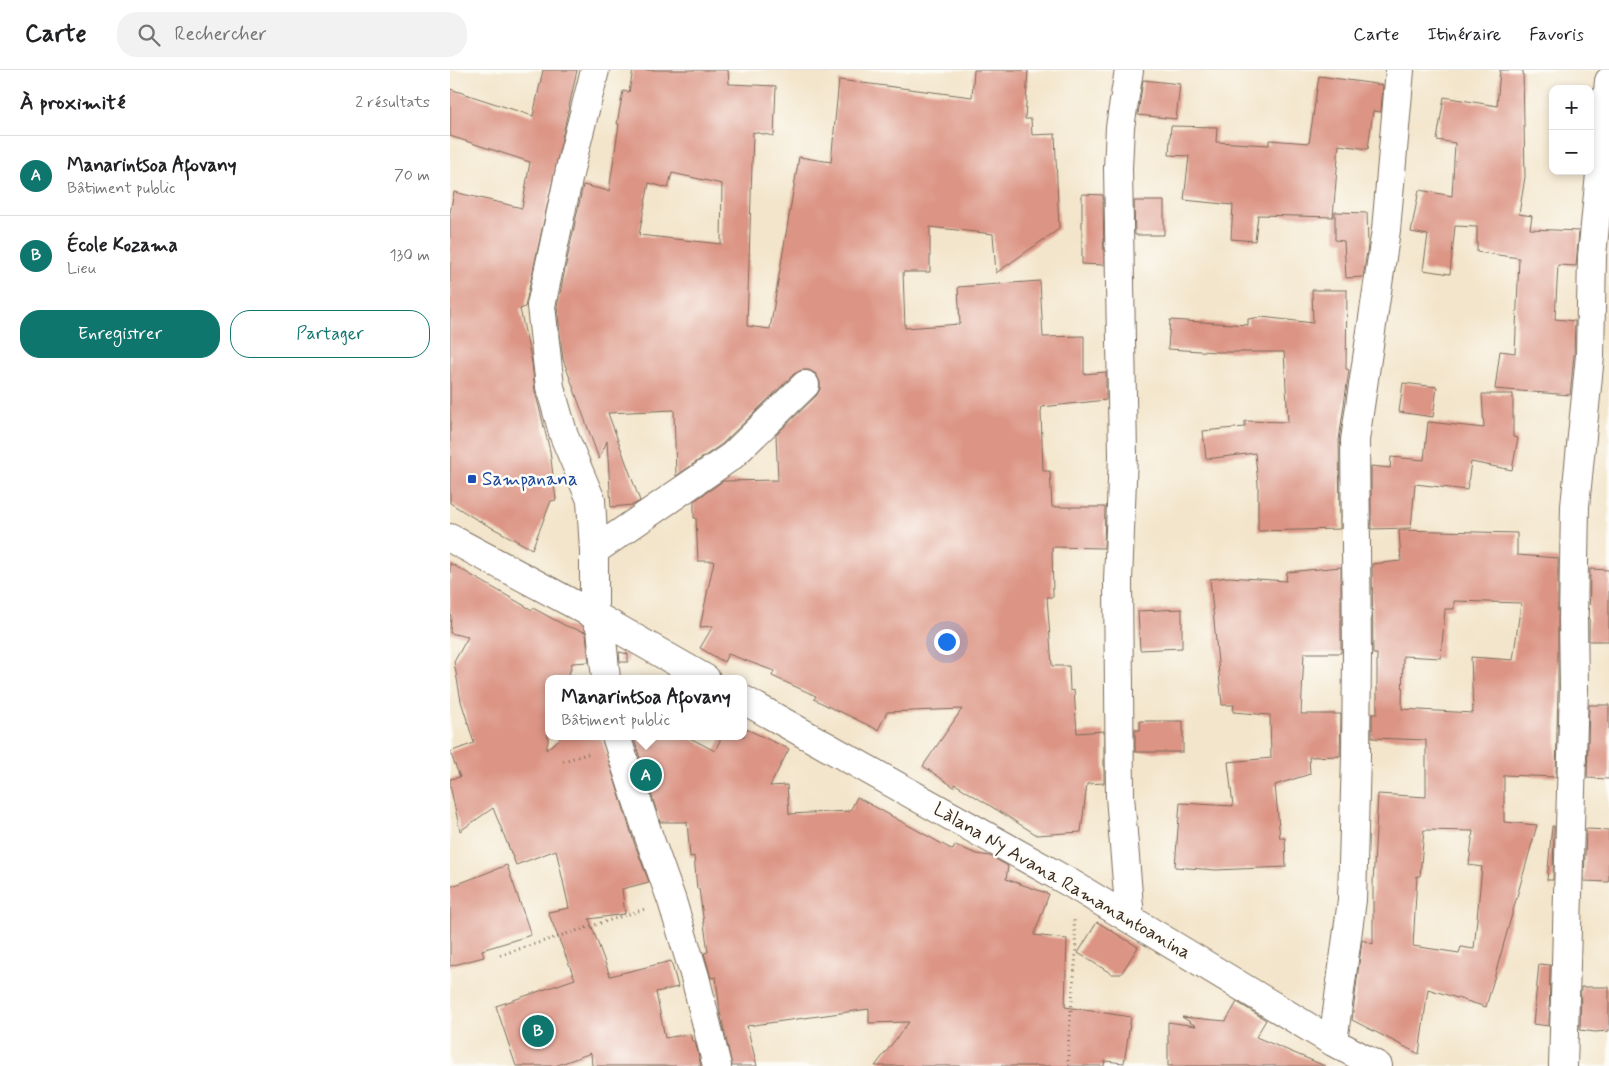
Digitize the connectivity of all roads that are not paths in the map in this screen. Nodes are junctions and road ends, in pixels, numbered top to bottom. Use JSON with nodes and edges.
{"nodes":[{"id":1,"x":595,"y":70,"type":"edge"},
{"id":2,"x":1129,"y":70,"type":"edge"},
{"id":3,"x":1400,"y":70,"type":"edge"},
{"id":4,"x":1609,"y":81,"type":"edge"},
{"id":5,"x":806,"y":385,"type":"dead end"},
{"id":6,"x":450,"y":538,"type":"edge"},
{"id":7,"x":594,"y":551,"type":"junction"},
{"id":8,"x":594,"y":615,"type":"junction"},
{"id":9,"x":606,"y":675,"type":"edge"},
{"id":10,"x":699,"y":675,"type":"edge"},
{"id":11,"x":747,"y":702,"type":"edge"},
{"id":12,"x":617,"y":740,"type":"edge"},
{"id":13,"x":1130,"y":918,"type":"junction"},
{"id":14,"x":1333,"y":1042,"type":"junction"},
{"id":15,"x":716,"y":1066,"type":"edge"},
{"id":16,"x":1378,"y":1066,"type":"edge"},
{"id":17,"x":1564,"y":1066,"type":"edge"}],
"edges":[{"from":1,"to":7,"type":"street"},
{"from":2,"to":13,"type":"street"},
{"from":3,"to":14,"type":"street"},
{"from":4,"to":17,"type":"street"},
{"from":5,"to":7,"type":"street"},
{"from":6,"to":8,"type":"street"},
{"from":7,"to":8,"type":"street"},
{"from":8,"to":9,"type":"street"},
{"from":8,"to":10,"type":"street"},
{"from":11,"to":13,"type":"street","name":"Làlana Ny Avana Ramanantoanina"},
{"from":12,"to":15,"type":"street"},
{"from":13,"to":14,"type":"street","name":"Làlana Ny Avana Ramanantoanina"},
{"from":14,"to":16,"type":"street","name":"Làlana Ny Avana Ramanantoanina"}]}
